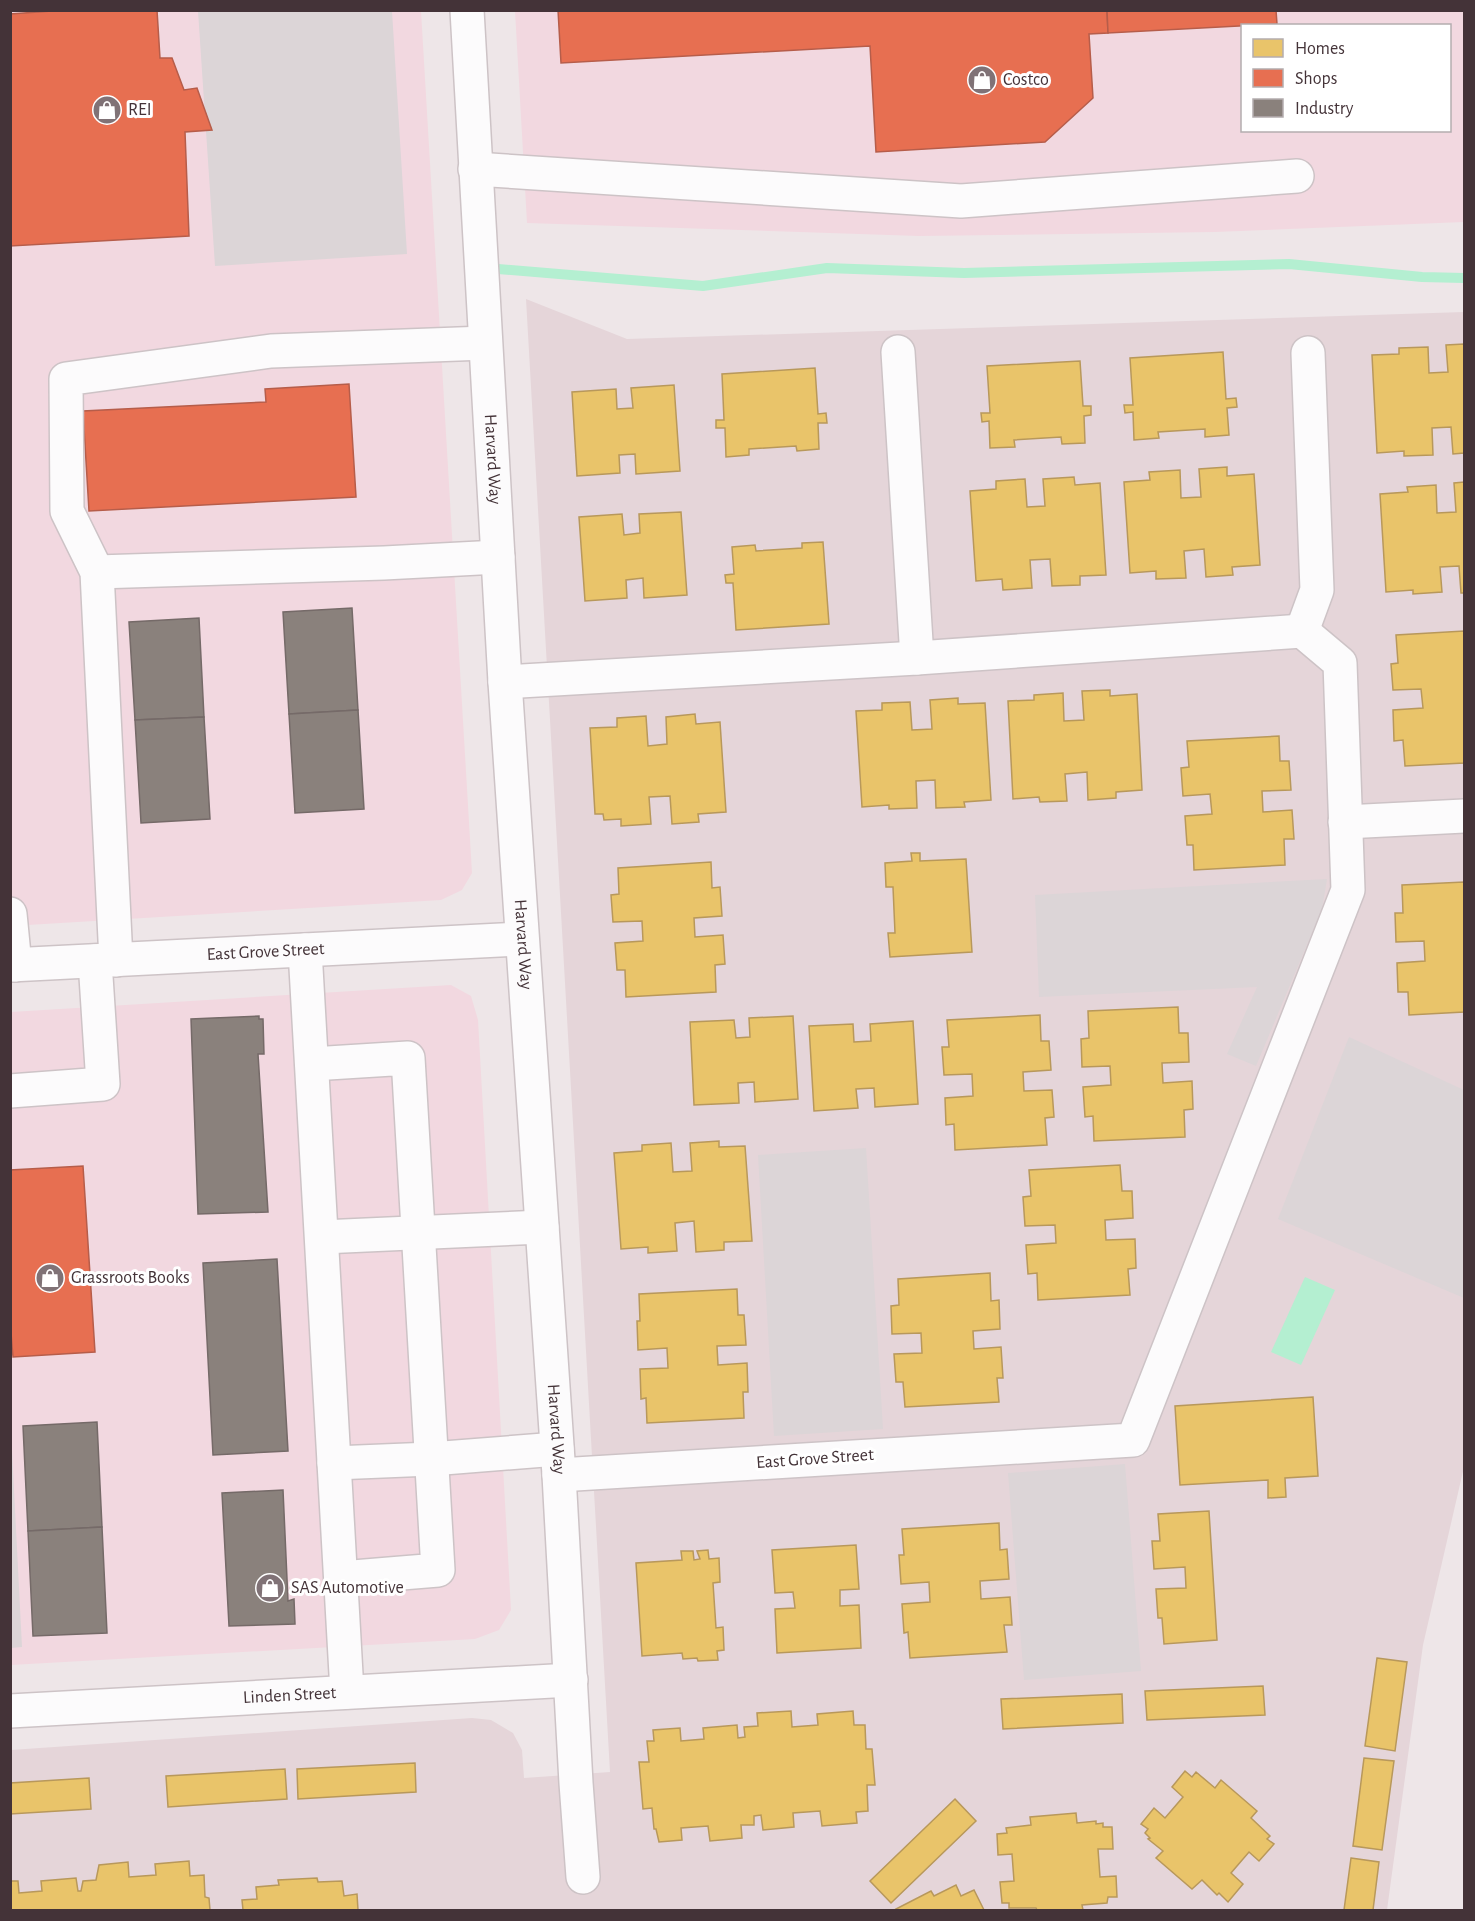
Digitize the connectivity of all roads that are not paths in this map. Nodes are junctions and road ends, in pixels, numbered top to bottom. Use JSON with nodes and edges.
{"nodes":[{"id":1,"x":467,"y":10,"type":"edge"},
{"id":2,"x":475,"y":169,"type":"junction"},
{"id":3,"x":1297,"y":176,"type":"dead end"},
{"id":4,"x":485,"y":343,"type":"junction"},
{"id":5,"x":898,"y":352,"type":"dead end"},
{"id":6,"x":1308,"y":353,"type":"dead end"},
{"id":7,"x":498,"y":557,"type":"junction"},
{"id":8,"x":97,"y":572,"type":"junction"},
{"id":9,"x":1302,"y":631,"type":"junction"},
{"id":10,"x":917,"y":658,"type":"junction"},
{"id":11,"x":505,"y":682,"type":"junction"},
{"id":12,"x":1464,"y":816,"type":"edge"},
{"id":13,"x":1345,"y":822,"type":"junction"},
{"id":14,"x":10,"y":914,"type":"edge"},
{"id":15,"x":521,"y":939,"type":"junction"},
{"id":16,"x":305,"y":950,"type":"junction"},
{"id":17,"x":105,"y":960,"type":"junction"},
{"id":18,"x":13,"y":965,"type":"edge"},
{"id":19,"x":312,"y":1064,"type":"junction"},
{"id":20,"x":10,"y":1091,"type":"edge"},
{"id":21,"x":542,"y":1227,"type":"junction"},
{"id":22,"x":418,"y":1232,"type":"junction"},
{"id":23,"x":322,"y":1237,"type":"junction"},
{"id":24,"x":431,"y":1459,"type":"junction"},
{"id":25,"x":558,"y":1462,"type":"junction"},
{"id":26,"x":334,"y":1463,"type":"junction"},
{"id":27,"x":341,"y":1578,"type":"junction"},
{"id":28,"x":571,"y":1680,"type":"junction"},
{"id":29,"x":347,"y":1692,"type":"junction"},
{"id":30,"x":10,"y":1711,"type":"edge"},
{"id":31,"x":583,"y":1877,"type":"dead end"}],
"edges":[{"from":1,"to":2,"type":"street","name":"Harvard Way"},
{"from":2,"to":3,"type":"street"},
{"from":2,"to":4,"type":"street","name":"Harvard Way"},
{"from":4,"to":7,"type":"street","name":"Harvard Way"},
{"from":4,"to":8,"type":"street"},
{"from":5,"to":10,"type":"street"},
{"from":6,"to":9,"type":"street"},
{"from":7,"to":8,"type":"street"},
{"from":7,"to":11,"type":"street","name":"Harvard Way"},
{"from":8,"to":17,"type":"street"},
{"from":9,"to":10,"type":"street"},
{"from":9,"to":13,"type":"street"},
{"from":10,"to":11,"type":"street"},
{"from":11,"to":15,"type":"street","name":"Harvard Way"},
{"from":12,"to":13,"type":"street"},
{"from":13,"to":25,"type":"street","name":"East Grove Street"},
{"from":14,"to":18,"type":"street"},
{"from":15,"to":16,"type":"street","name":"East Grove Street"},
{"from":15,"to":21,"type":"street","name":"Harvard Way"},
{"from":16,"to":17,"type":"street","name":"East Grove Street"},
{"from":16,"to":19,"type":"street"},
{"from":17,"to":18,"type":"street","name":"East Grove Street"},
{"from":17,"to":20,"type":"street"},
{"from":19,"to":22,"type":"street"},
{"from":19,"to":23,"type":"street"},
{"from":21,"to":22,"type":"street"},
{"from":21,"to":25,"type":"street","name":"Harvard Way"},
{"from":22,"to":23,"type":"street"},
{"from":22,"to":24,"type":"street"},
{"from":23,"to":26,"type":"street"},
{"from":24,"to":25,"type":"street","name":"East Grove Street"},
{"from":24,"to":26,"type":"street","name":"East Grove Street"},
{"from":24,"to":27,"type":"street"},
{"from":25,"to":28,"type":"street","name":"Harvard Way"},
{"from":26,"to":27,"type":"street"},
{"from":27,"to":29,"type":"street"},
{"from":28,"to":29,"type":"street","name":"Linden Street"},
{"from":28,"to":31,"type":"street","name":"Harvard Way"},
{"from":29,"to":30,"type":"street","name":"Linden Street"}]}
